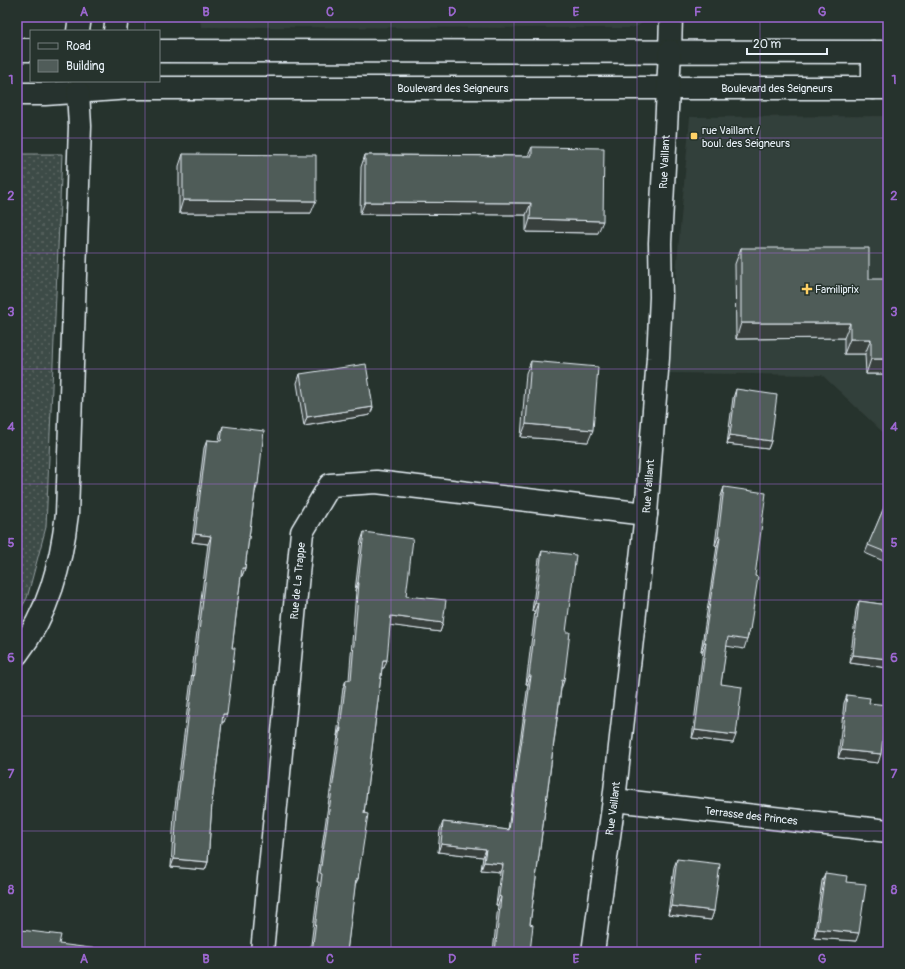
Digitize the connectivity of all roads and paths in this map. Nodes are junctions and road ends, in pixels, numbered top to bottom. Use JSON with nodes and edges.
{"nodes":[{"id":1,"x":80,"y":17,"type":"edge"},
{"id":2,"x":117,"y":17,"type":"edge"},
{"id":3,"x":672,"y":17,"type":"edge"},
{"id":4,"x":78,"y":30,"type":"edge"},
{"id":5,"x":115,"y":30,"type":"edge"},
{"id":6,"x":17,"y":50,"type":"edge"},
{"id":7,"x":30,"y":50,"type":"edge"},
{"id":8,"x":160,"y":51,"type":"edge"},
{"id":9,"x":670,"y":52,"type":"junction"},
{"id":10,"x":881,"y":52,"type":"edge"},
{"id":11,"x":81,"y":85,"type":"edge"},
{"id":12,"x":668,"y":88,"type":"junction"},
{"id":13,"x":880,"y":88,"type":"edge"},
{"id":14,"x":17,"y":94,"type":"edge"},
{"id":15,"x":646,"y":514,"type":"junction"},
{"id":16,"x":17,"y":654,"type":"edge"},
{"id":17,"x":614,"y":800,"type":"junction"},
{"id":18,"x":888,"y":831,"type":"edge"},
{"id":19,"x":262,"y":952,"type":"edge"},
{"id":20,"x":593,"y":952,"type":"edge"}],
"edges":[{"from":1,"to":4,"type":"main road"},
{"from":2,"to":5,"type":"main road"},
{"from":3,"to":9,"type":"main road","name":"Rue Vaillant"},
{"from":6,"to":7,"type":"main road"},
{"from":8,"to":9,"type":"main road"},
{"from":9,"to":10,"type":"main road"},
{"from":9,"to":12,"type":"main road","name":"Rue Vaillant"},
{"from":10,"to":13,"type":"main road"},
{"from":11,"to":12,"type":"main road","name":"Boulevard des Seigneurs"},
{"from":11,"to":14,"type":"main road","name":"Boulevard des Seigneurs"},
{"from":11,"to":16,"type":"main road"},
{"from":12,"to":13,"type":"main road","name":"Boulevard des Seigneurs"},
{"from":12,"to":15,"type":"main road","name":"Rue Vaillant"},
{"from":15,"to":17,"type":"main road","name":"Rue Vaillant"},
{"from":15,"to":19,"type":"main road","name":"Rue de La Trappe"},
{"from":17,"to":18,"type":"main road","name":"Terrasse des Princes"},
{"from":17,"to":20,"type":"main road","name":"Rue Vaillant"}]}
